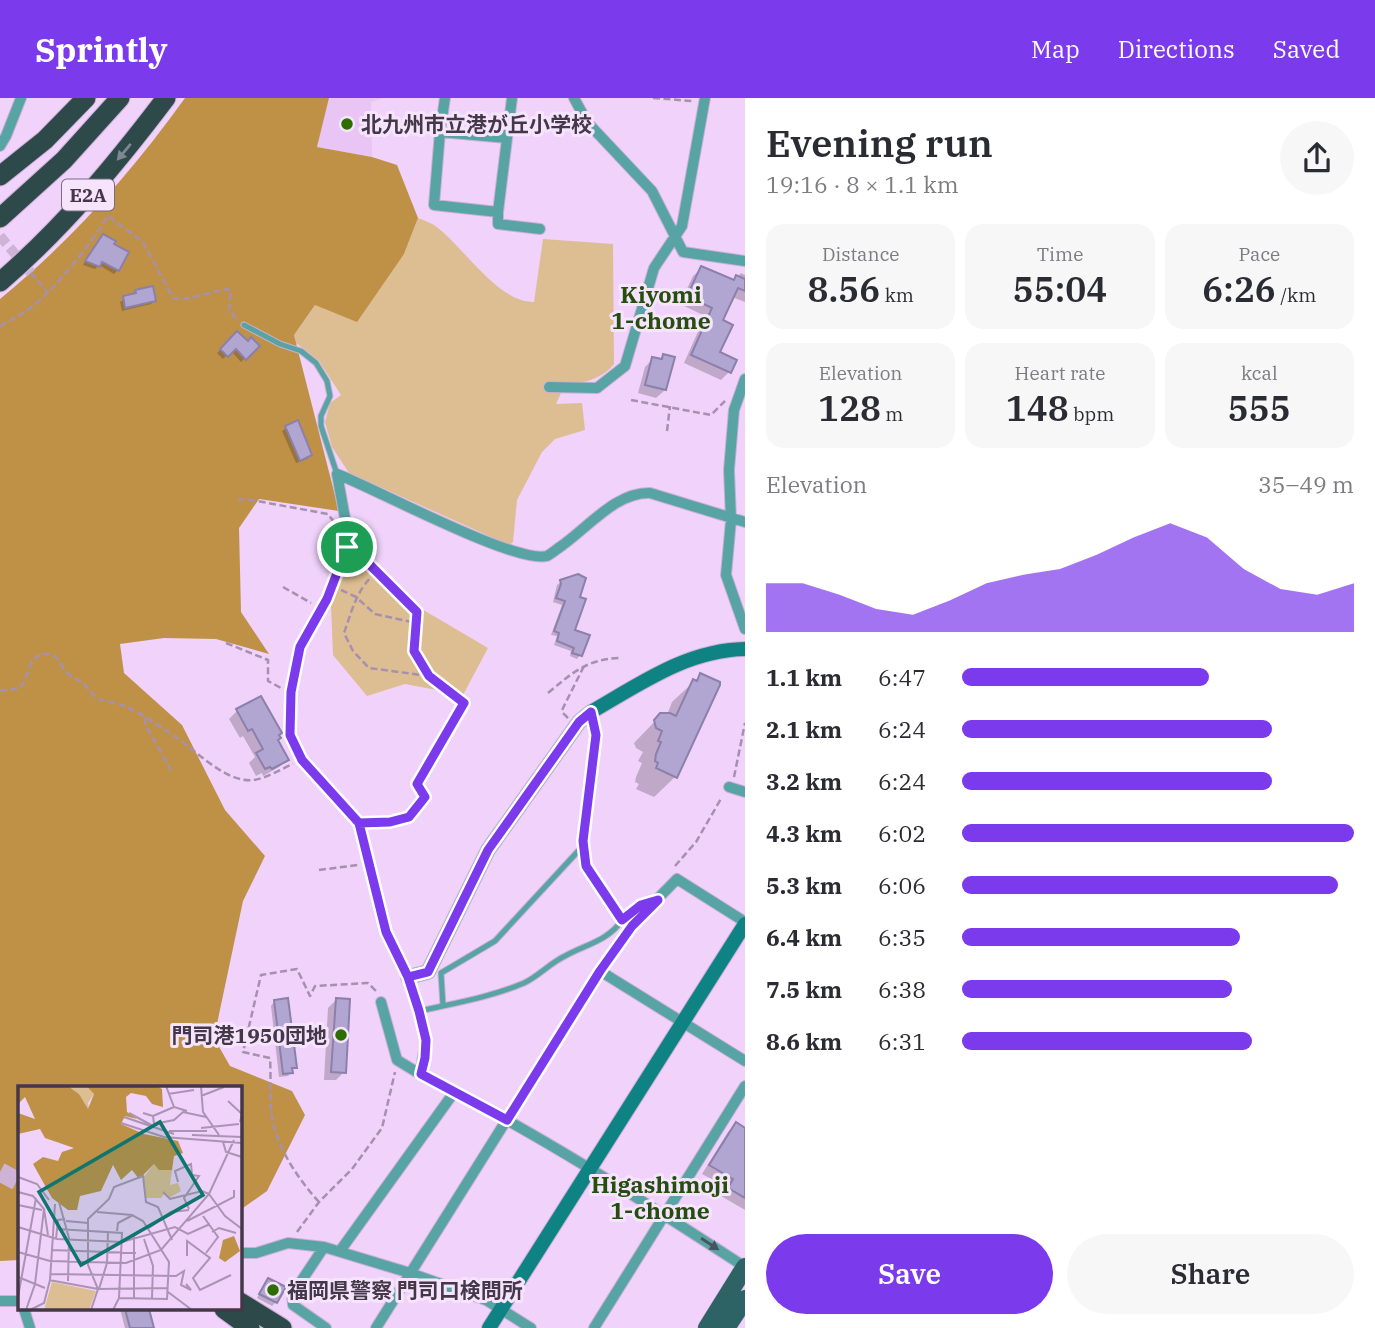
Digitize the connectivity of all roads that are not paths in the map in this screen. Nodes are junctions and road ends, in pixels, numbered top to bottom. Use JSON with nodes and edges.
{"nodes":[{"id":1,"x":21,"y":98,"type":"edge"},
{"id":2,"x":69,"y":98,"type":"edge"},
{"id":3,"x":86,"y":98,"type":"edge"},
{"id":4,"x":120,"y":98,"type":"edge"},
{"id":5,"x":166,"y":98,"type":"edge"},
{"id":6,"x":445,"y":98,"type":"edge"},
{"id":7,"x":512,"y":98,"type":"edge"},
{"id":8,"x":574,"y":98,"type":"edge"},
{"id":9,"x":704,"y":100,"type":"edge"},
{"id":10,"x":440,"y":132,"type":"junction"},
{"id":11,"x":43,"y":138,"type":"junction"},
{"id":12,"x":507,"y":138,"type":"junction"},
{"id":13,"x":0,"y":146,"type":"edge"},
{"id":14,"x":0,"y":167,"type":"edge"},
{"id":15,"x":0,"y":176,"type":"edge"},
{"id":16,"x":498,"y":212,"type":"junction"},
{"id":17,"x":0,"y":218,"type":"edge"},
{"id":18,"x":540,"y":229,"type":"dead end"},
{"id":19,"x":674,"y":239,"type":"junction"},
{"id":20,"x":745,"y":261,"type":"edge"},
{"id":21,"x":0,"y":282,"type":"edge"},
{"id":22,"x":244,"y":325,"type":"road end"},
{"id":23,"x":745,"y":379,"type":"edge"},
{"id":24,"x":549,"y":387,"type":"dead end"},
{"id":25,"x":740,"y":400,"type":"edge"},
{"id":26,"x":337,"y":474,"type":"junction"},
{"id":27,"x":731,"y":520,"type":"junction"},
{"id":28,"x":745,"y":522,"type":"edge"},
{"id":29,"x":745,"y":629,"type":"edge"},
{"id":30,"x":745,"y":649,"type":"edge"},
{"id":31,"x":591,"y":712,"type":"junction"},
{"id":32,"x":729,"y":788,"type":"road end"},
{"id":33,"x":745,"y":792,"type":"edge"},
{"id":34,"x":583,"y":846,"type":"junction"},
{"id":35,"x":658,"y":900,"type":"junction"},
{"id":36,"x":623,"y":919,"type":"junction"},
{"id":37,"x":745,"y":923,"type":"edge"},
{"id":38,"x":600,"y":971,"type":"junction"},
{"id":39,"x":408,"y":977,"type":"junction"},
{"id":40,"x":381,"y":1002,"type":"road end"},
{"id":41,"x":443,"y":1006,"type":"junction"},
{"id":42,"x":419,"y":1011,"type":"junction"},
{"id":43,"x":682,"y":1024,"type":"junction"},
{"id":44,"x":745,"y":1061,"type":"edge"},
{"id":45,"x":421,"y":1074,"type":"junction"},
{"id":46,"x":745,"y":1086,"type":"edge"},
{"id":47,"x":455,"y":1091,"type":"junction"},
{"id":48,"x":507,"y":1120,"type":"junction"},
{"id":49,"x":589,"y":1170,"type":"junction"},
{"id":50,"x":665,"y":1215,"type":"junction"},
{"id":51,"x":324,"y":1247,"type":"junction"},
{"id":52,"x":341,"y":1251,"type":"junction"},
{"id":53,"x":242,"y":1253,"type":"edge"},
{"id":54,"x":745,"y":1267,"type":"edge"},
{"id":55,"x":410,"y":1273,"type":"junction"},
{"id":56,"x":745,"y":1299,"type":"edge"},
{"id":57,"x":0,"y":1301,"type":"edge"},
{"id":58,"x":18,"y":1301,"type":"edge"},
{"id":59,"x":242,"y":1303,"type":"edge"},
{"id":60,"x":24,"y":1310,"type":"edge"},
{"id":61,"x":225,"y":1310,"type":"edge"},
{"id":62,"x":501,"y":1310,"type":"junction"},
{"id":63,"x":30,"y":1328,"type":"edge"},
{"id":64,"x":250,"y":1328,"type":"edge"},
{"id":65,"x":282,"y":1328,"type":"edge"},
{"id":66,"x":326,"y":1328,"type":"edge"},
{"id":67,"x":376,"y":1328,"type":"edge"},
{"id":68,"x":489,"y":1328,"type":"edge"},
{"id":69,"x":531,"y":1328,"type":"edge"},
{"id":70,"x":594,"y":1328,"type":"edge"},
{"id":71,"x":706,"y":1328,"type":"edge"},
{"id":72,"x":726,"y":1328,"type":"edge"}],
"edges":[{"from":1,"to":13,"type":"street"},
{"from":2,"to":11,"type":"highway"},
{"from":3,"to":11,"type":"highway"},
{"from":4,"to":17,"type":"highway","number":"E2A"},
{"from":5,"to":21,"type":"highway","number":"E2A","one_way":true},
{"from":6,"to":10,"type":"street"},
{"from":7,"to":12,"type":"street"},
{"from":8,"to":19,"type":"street"},
{"from":9,"to":19,"type":"street"},
{"from":10,"to":12,"type":"street"},
{"from":10,"to":16,"type":"street"},
{"from":11,"to":14,"type":"highway"},
{"from":11,"to":15,"type":"highway"},
{"from":12,"to":16,"type":"street"},
{"from":16,"to":18,"type":"street"},
{"from":19,"to":20,"type":"street"},
{"from":19,"to":24,"type":"street"},
{"from":22,"to":26,"type":"lane"},
{"from":23,"to":25,"type":"street"},
{"from":25,"to":27,"type":"street"},
{"from":26,"to":27,"type":"street"},
{"from":26,"to":39,"type":"street"},
{"from":27,"to":28,"type":"street"},
{"from":27,"to":29,"type":"street"},
{"from":30,"to":31,"type":"street"},
{"from":31,"to":34,"type":"street"},
{"from":31,"to":39,"type":"street"},
{"from":32,"to":33,"type":"street"},
{"from":34,"to":36,"type":"street"},
{"from":34,"to":41,"type":"lane"},
{"from":35,"to":36,"type":"street"},
{"from":35,"to":37,"type":"street"},
{"from":35,"to":38,"type":"street"},
{"from":36,"to":41,"type":"lane"},
{"from":37,"to":43,"type":"street"},
{"from":38,"to":43,"type":"street"},
{"from":38,"to":48,"type":"street"},
{"from":39,"to":42,"type":"street"},
{"from":40,"to":45,"type":"street"},
{"from":41,"to":42,"type":"lane"},
{"from":42,"to":45,"type":"street"},
{"from":43,"to":44,"type":"street"},
{"from":43,"to":49,"type":"street"},
{"from":45,"to":47,"type":"street"},
{"from":46,"to":50,"type":"street"},
{"from":47,"to":48,"type":"street"},
{"from":47,"to":52,"type":"street"},
{"from":48,"to":49,"type":"street"},
{"from":48,"to":55,"type":"street"},
{"from":49,"to":50,"type":"street"},
{"from":49,"to":62,"type":"street"},
{"from":50,"to":54,"type":"street","one_way":true},
{"from":50,"to":70,"type":"street"},
{"from":51,"to":52,"type":"street"},
{"from":51,"to":53,"type":"street"},
{"from":51,"to":66,"type":"street"},
{"from":52,"to":55,"type":"street"},
{"from":54,"to":71,"type":"main road"},
{"from":55,"to":62,"type":"street"},
{"from":55,"to":67,"type":"street"},
{"from":56,"to":72,"type":"main road"},
{"from":57,"to":58,"type":"street"},
{"from":59,"to":65,"type":"highway"},
{"from":60,"to":63,"type":"street"},
{"from":61,"to":64,"type":"highway"},
{"from":62,"to":68,"type":"street"},
{"from":62,"to":69,"type":"street"}]}
